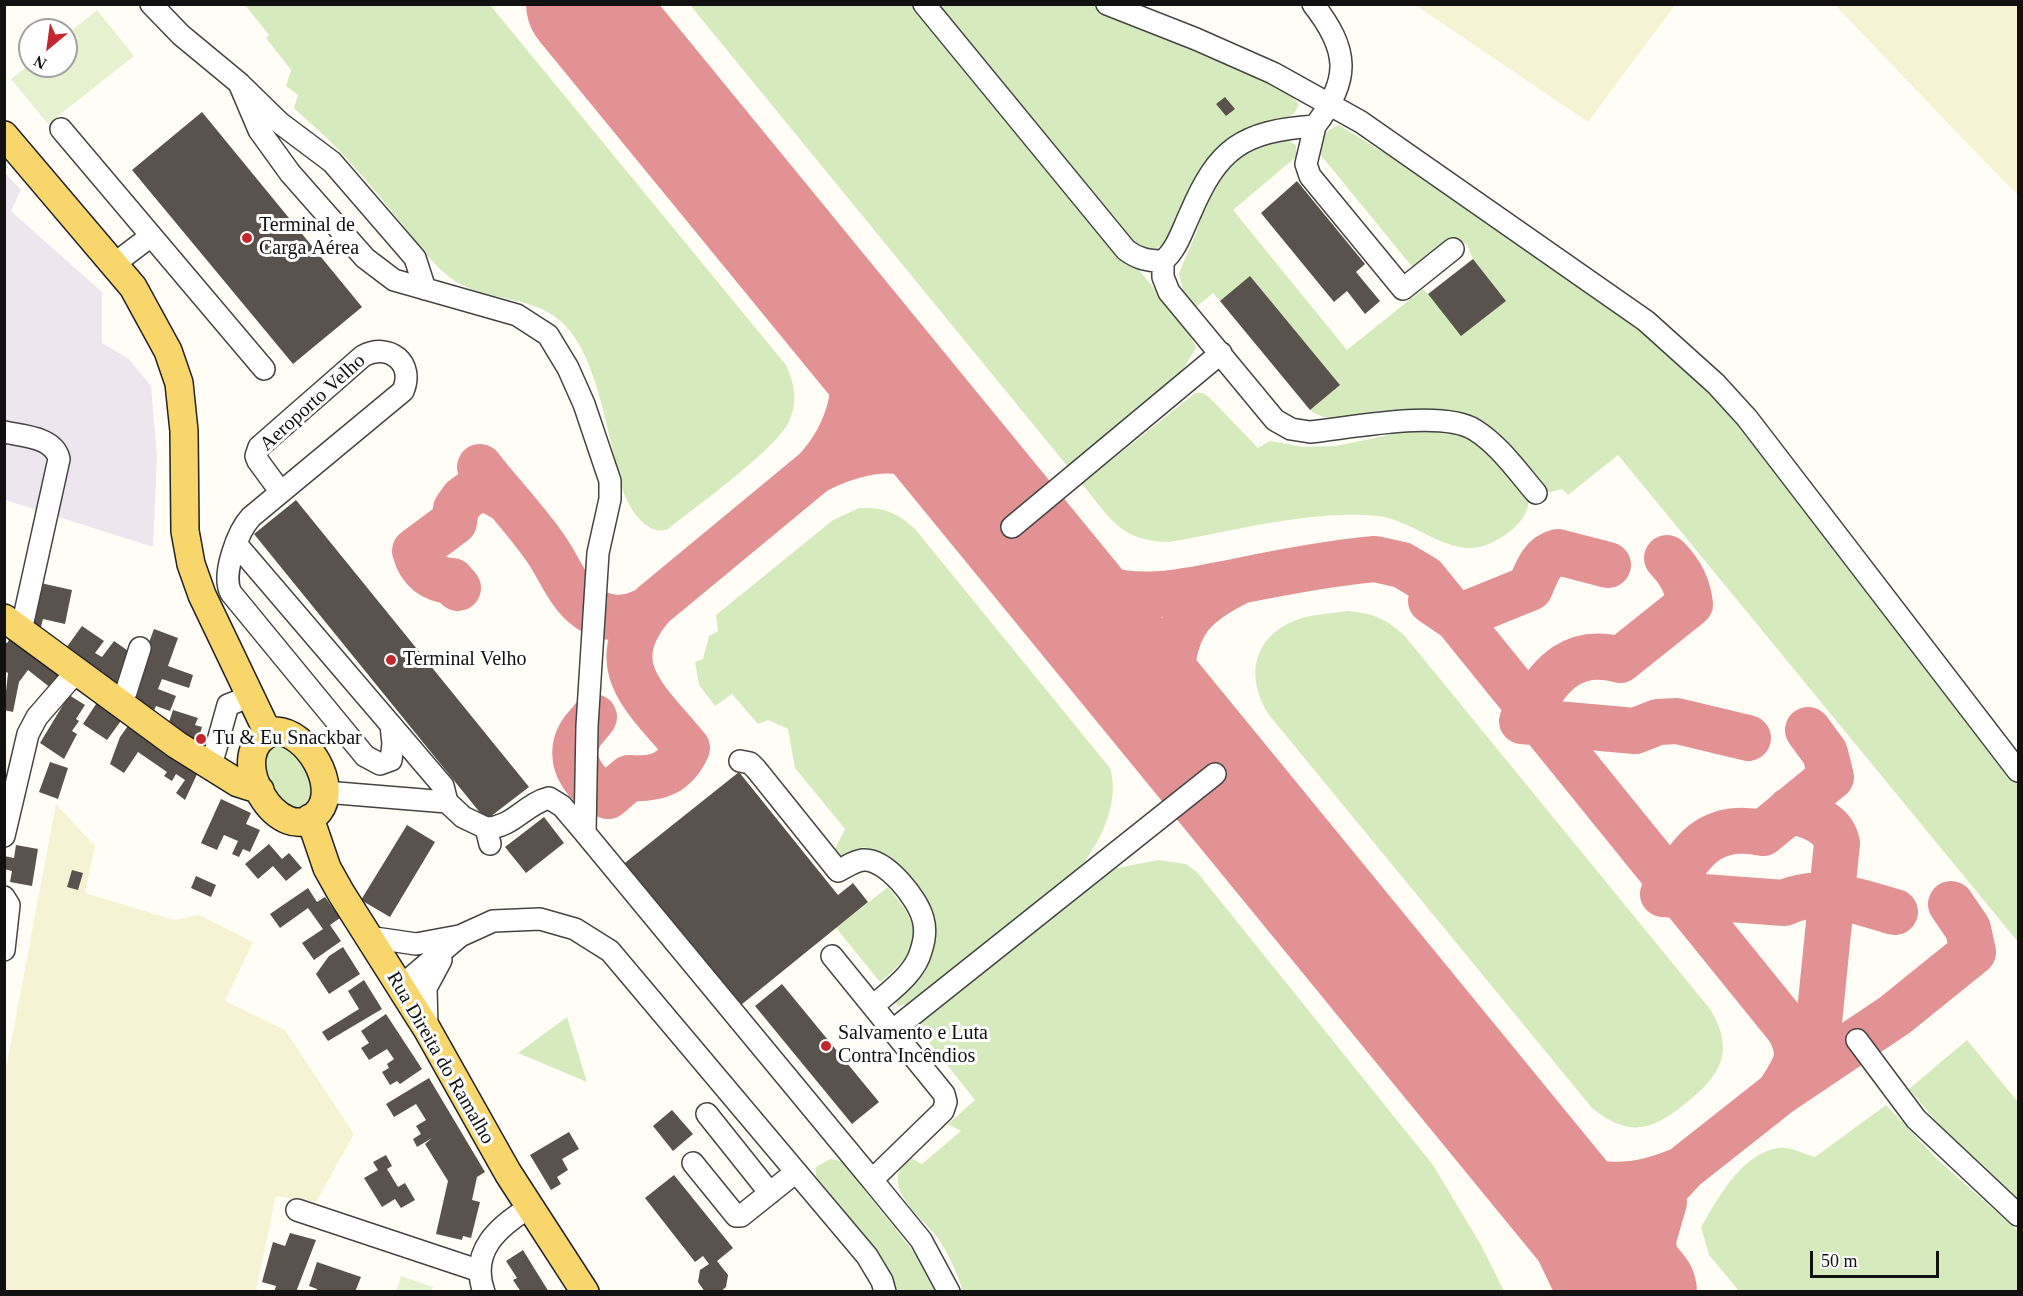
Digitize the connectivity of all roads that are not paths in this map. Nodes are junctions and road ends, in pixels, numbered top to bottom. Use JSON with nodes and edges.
{"nodes":[{"id":1,"x":151,"y":4,"type":"edge"},
{"id":2,"x":924,"y":4,"type":"edge"},
{"id":3,"x":1107,"y":4,"type":"edge"},
{"id":4,"x":1313,"y":4,"type":"edge"},
{"id":5,"x":239,"y":83,"type":"junction"},
{"id":6,"x":1331,"y":105,"type":"junction"},
{"id":7,"x":1315,"y":126,"type":"junction"},
{"id":8,"x":61,"y":129,"type":"dead end"},
{"id":9,"x":4,"y":135,"type":"edge"},
{"id":10,"x":151,"y":236,"type":"junction"},
{"id":11,"x":1453,"y":249,"type":"dead end"},
{"id":12,"x":1163,"y":261,"type":"junction"},
{"id":13,"x":114,"y":264,"type":"junction"},
{"id":14,"x":425,"y":289,"type":"junction"},
{"id":15,"x":1221,"y":353,"type":"junction"},
{"id":16,"x":264,"y":369,"type":"dead end"},
{"id":17,"x":4,"y":432,"type":"edge"},
{"id":18,"x":280,"y":491,"type":"junction"},
{"id":19,"x":1536,"y":493,"type":"dead end"},
{"id":20,"x":1012,"y":527,"type":"dead end"},
{"id":21,"x":237,"y":545,"type":"junction"},
{"id":22,"x":13,"y":625,"type":"edge"},
{"id":23,"x":140,"y":648,"type":"dead end"},
{"id":24,"x":76,"y":672,"type":"junction"},
{"id":25,"x":251,"y":696,"type":"junction"},
{"id":26,"x":119,"y":704,"type":"junction"},
{"id":27,"x":391,"y":725,"type":"junction"},
{"id":28,"x":268,"y":733,"type":"junction"},
{"id":29,"x":740,"y":760,"type":"dead end"},
{"id":30,"x":386,"y":763,"type":"junction"},
{"id":31,"x":208,"y":765,"type":"junction"},
{"id":32,"x":2019,"y":771,"type":"edge"},
{"id":33,"x":1215,"y":774,"type":"dead end"},
{"id":34,"x":260,"y":790,"type":"junction"},
{"id":35,"x":325,"y":792,"type":"junction"},
{"id":36,"x":385,"y":797,"type":"junction"},
{"id":37,"x":447,"y":802,"type":"junction"},
{"id":38,"x":310,"y":818,"type":"junction"},
{"id":39,"x":585,"y":833,"type":"junction"},
{"id":40,"x":4,"y":836,"type":"edge"},
{"id":41,"x":4,"y":897,"type":"edge"},
{"id":42,"x":460,"y":936,"type":"junction"},
{"id":43,"x":368,"y":937,"type":"junction"},
{"id":44,"x":4,"y":950,"type":"edge"},
{"id":45,"x":832,"y":956,"type":"dead end"},
{"id":46,"x":400,"y":987,"type":"junction"},
{"id":47,"x":873,"y":1006,"type":"junction"},
{"id":48,"x":427,"y":1029,"type":"junction"},
{"id":49,"x":892,"y":1031,"type":"junction"},
{"id":50,"x":1857,"y":1040,"type":"dead end"},
{"id":51,"x":707,"y":1114,"type":"dead end"},
{"id":52,"x":693,"y":1163,"type":"dead end"},
{"id":53,"x":796,"y":1172,"type":"junction"},
{"id":54,"x":872,"y":1180,"type":"junction"},
{"id":55,"x":770,"y":1193,"type":"junction"},
{"id":56,"x":530,"y":1208,"type":"junction"},
{"id":57,"x":297,"y":1210,"type":"dead end"},
{"id":58,"x":2019,"y":1215,"type":"edge"},
{"id":59,"x":482,"y":1282,"type":"edge"},
{"id":60,"x":585,"y":1292,"type":"edge"},
{"id":61,"x":885,"y":1292,"type":"edge"},
{"id":62,"x":949,"y":1292,"type":"edge"}],
"edges":[{"from":1,"to":5,"type":"street"},
{"from":2,"to":12,"type":"street"},
{"from":3,"to":6,"type":"street"},
{"from":4,"to":6,"type":"street"},
{"from":5,"to":14,"type":"street"},
{"from":5,"to":14,"type":"street"},
{"from":6,"to":7,"type":"street"},
{"from":6,"to":32,"type":"street"},
{"from":7,"to":11,"type":"street"},
{"from":7,"to":12,"type":"street"},
{"from":8,"to":10,"type":"street"},
{"from":9,"to":13,"type":"main road"},
{"from":10,"to":13,"type":"street"},
{"from":10,"to":16,"type":"street"},
{"from":12,"to":15,"type":"street"},
{"from":13,"to":25,"type":"main road"},
{"from":14,"to":39,"type":"street"},
{"from":15,"to":19,"type":"street"},
{"from":15,"to":20,"type":"street"},
{"from":17,"to":22,"type":"street"},
{"from":18,"to":18,"type":"street","name":"Aeroporto Velho"},
{"from":18,"to":21,"type":"street","name":"Aeroporto Velho"},
{"from":21,"to":27,"type":"street"},
{"from":21,"to":30,"type":"street","name":"Aeroporto Velho"},
{"from":22,"to":24,"type":"main road"},
{"from":23,"to":26,"type":"street"},
{"from":24,"to":26,"type":"main road"},
{"from":24,"to":40,"type":"street"},
{"from":25,"to":28,"type":"main road"},
{"from":25,"to":31,"type":"street"},
{"from":26,"to":31,"type":"main road"},
{"from":27,"to":30,"type":"street"},
{"from":27,"to":37,"type":"street"},
{"from":28,"to":34,"type":"main road"},
{"from":28,"to":35,"type":"main road"},
{"from":29,"to":47,"type":"street"},
{"from":30,"to":36,"type":"street"},
{"from":31,"to":34,"type":"main road"},
{"from":33,"to":49,"type":"street"},
{"from":34,"to":38,"type":"main road"},
{"from":35,"to":36,"type":"street"},
{"from":35,"to":38,"type":"main road"},
{"from":36,"to":37,"type":"street"},
{"from":37,"to":39,"type":"street"},
{"from":38,"to":43,"type":"main road","name":"Rua Direita do Ramalho"},
{"from":39,"to":54,"type":"street"},
{"from":41,"to":44,"type":"street"},
{"from":42,"to":43,"type":"street"},
{"from":42,"to":46,"type":"street"},
{"from":42,"to":48,"type":"street"},
{"from":42,"to":53,"type":"street"},
{"from":43,"to":46,"type":"main road","name":"Rua Direita do Ramalho"},
{"from":45,"to":47,"type":"street"},
{"from":46,"to":48,"type":"main road","name":"Rua Direita do Ramalho"},
{"from":47,"to":49,"type":"street"},
{"from":48,"to":56,"type":"main road","name":"Rua Direita do Ramalho"},
{"from":49,"to":54,"type":"street"},
{"from":50,"to":58,"type":"street"},
{"from":51,"to":55,"type":"street"},
{"from":52,"to":55,"type":"street"},
{"from":53,"to":55,"type":"street"},
{"from":53,"to":61,"type":"street"},
{"from":54,"to":62,"type":"street"},
{"from":56,"to":59,"type":"street"},
{"from":56,"to":60,"type":"main road","name":"Rua Direita do Ramalho"},
{"from":57,"to":59,"type":"street"}]}
